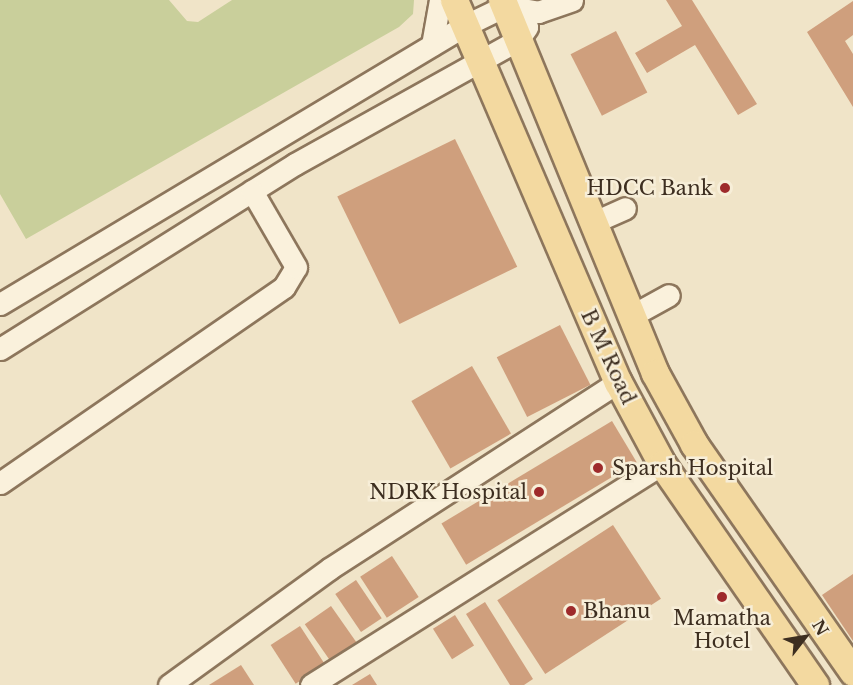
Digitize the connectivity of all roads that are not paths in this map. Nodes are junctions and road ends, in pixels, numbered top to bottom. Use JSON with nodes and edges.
{"nodes":[{"id":1,"x":440,"y":0,"type":"edge"},
{"id":2,"x":454,"y":0,"type":"edge"},
{"id":3,"x":572,"y":0,"type":"edge"},
{"id":4,"x":504,"y":3,"type":"edge"},
{"id":5,"x":538,"y":12,"type":"junction"},
{"id":6,"x":464,"y":26,"type":"junction"},
{"id":7,"x":518,"y":40,"type":"junction"},
{"id":8,"x":432,"y":45,"type":"junction"},
{"id":9,"x":478,"y":62,"type":"junction"},
{"id":10,"x":252,"y":191,"type":"junction"},
{"id":11,"x":625,"y":208,"type":"dead end"},
{"id":12,"x":592,"y":223,"type":"junction"},
{"id":13,"x":669,"y":296,"type":"dead end"},
{"id":14,"x":0,"y":304,"type":"edge"},
{"id":15,"x":631,"y":316,"type":"junction"},
{"id":16,"x":0,"y":349,"type":"edge"},
{"id":17,"x":618,"y":382,"type":"junction"},
{"id":18,"x":694,"y":444,"type":"junction"},
{"id":19,"x":662,"y":464,"type":"junction"},
{"id":20,"x":0,"y":483,"type":"edge"},
{"id":21,"x":853,"y":672,"type":"edge"},
{"id":22,"x":169,"y":685,"type":"edge"},
{"id":23,"x":311,"y":685,"type":"edge"},
{"id":24,"x":815,"y":685,"type":"edge"}],
"edges":[{"from":1,"to":8,"type":"street"},
{"from":2,"to":6,"type":"main road","name":"B M Road"},
{"from":3,"to":5,"type":"street"},
{"from":4,"to":5,"type":"street"},
{"from":4,"to":6,"type":"street"},
{"from":4,"to":7,"type":"main road","name":"B M Road"},
{"from":5,"to":7,"type":"street"},
{"from":6,"to":8,"type":"street"},
{"from":6,"to":9,"type":"main road","name":"B M Road"},
{"from":7,"to":9,"type":"street"},
{"from":7,"to":12,"type":"main road","name":"B M Road"},
{"from":8,"to":14,"type":"street"},
{"from":9,"to":10,"type":"street"},
{"from":9,"to":17,"type":"main road","name":"B M Road"},
{"from":10,"to":16,"type":"street"},
{"from":10,"to":20,"type":"street"},
{"from":11,"to":12,"type":"street"},
{"from":12,"to":15,"type":"main road","name":"B M Road"},
{"from":13,"to":15,"type":"street"},
{"from":15,"to":18,"type":"main road","name":"B M Road"},
{"from":17,"to":19,"type":"main road","name":"B M Road"},
{"from":17,"to":22,"type":"street"},
{"from":18,"to":19,"type":"main road"},
{"from":18,"to":21,"type":"main road","name":"B M Road"},
{"from":19,"to":23,"type":"street"},
{"from":19,"to":24,"type":"main road","name":"B M Road"}]}
